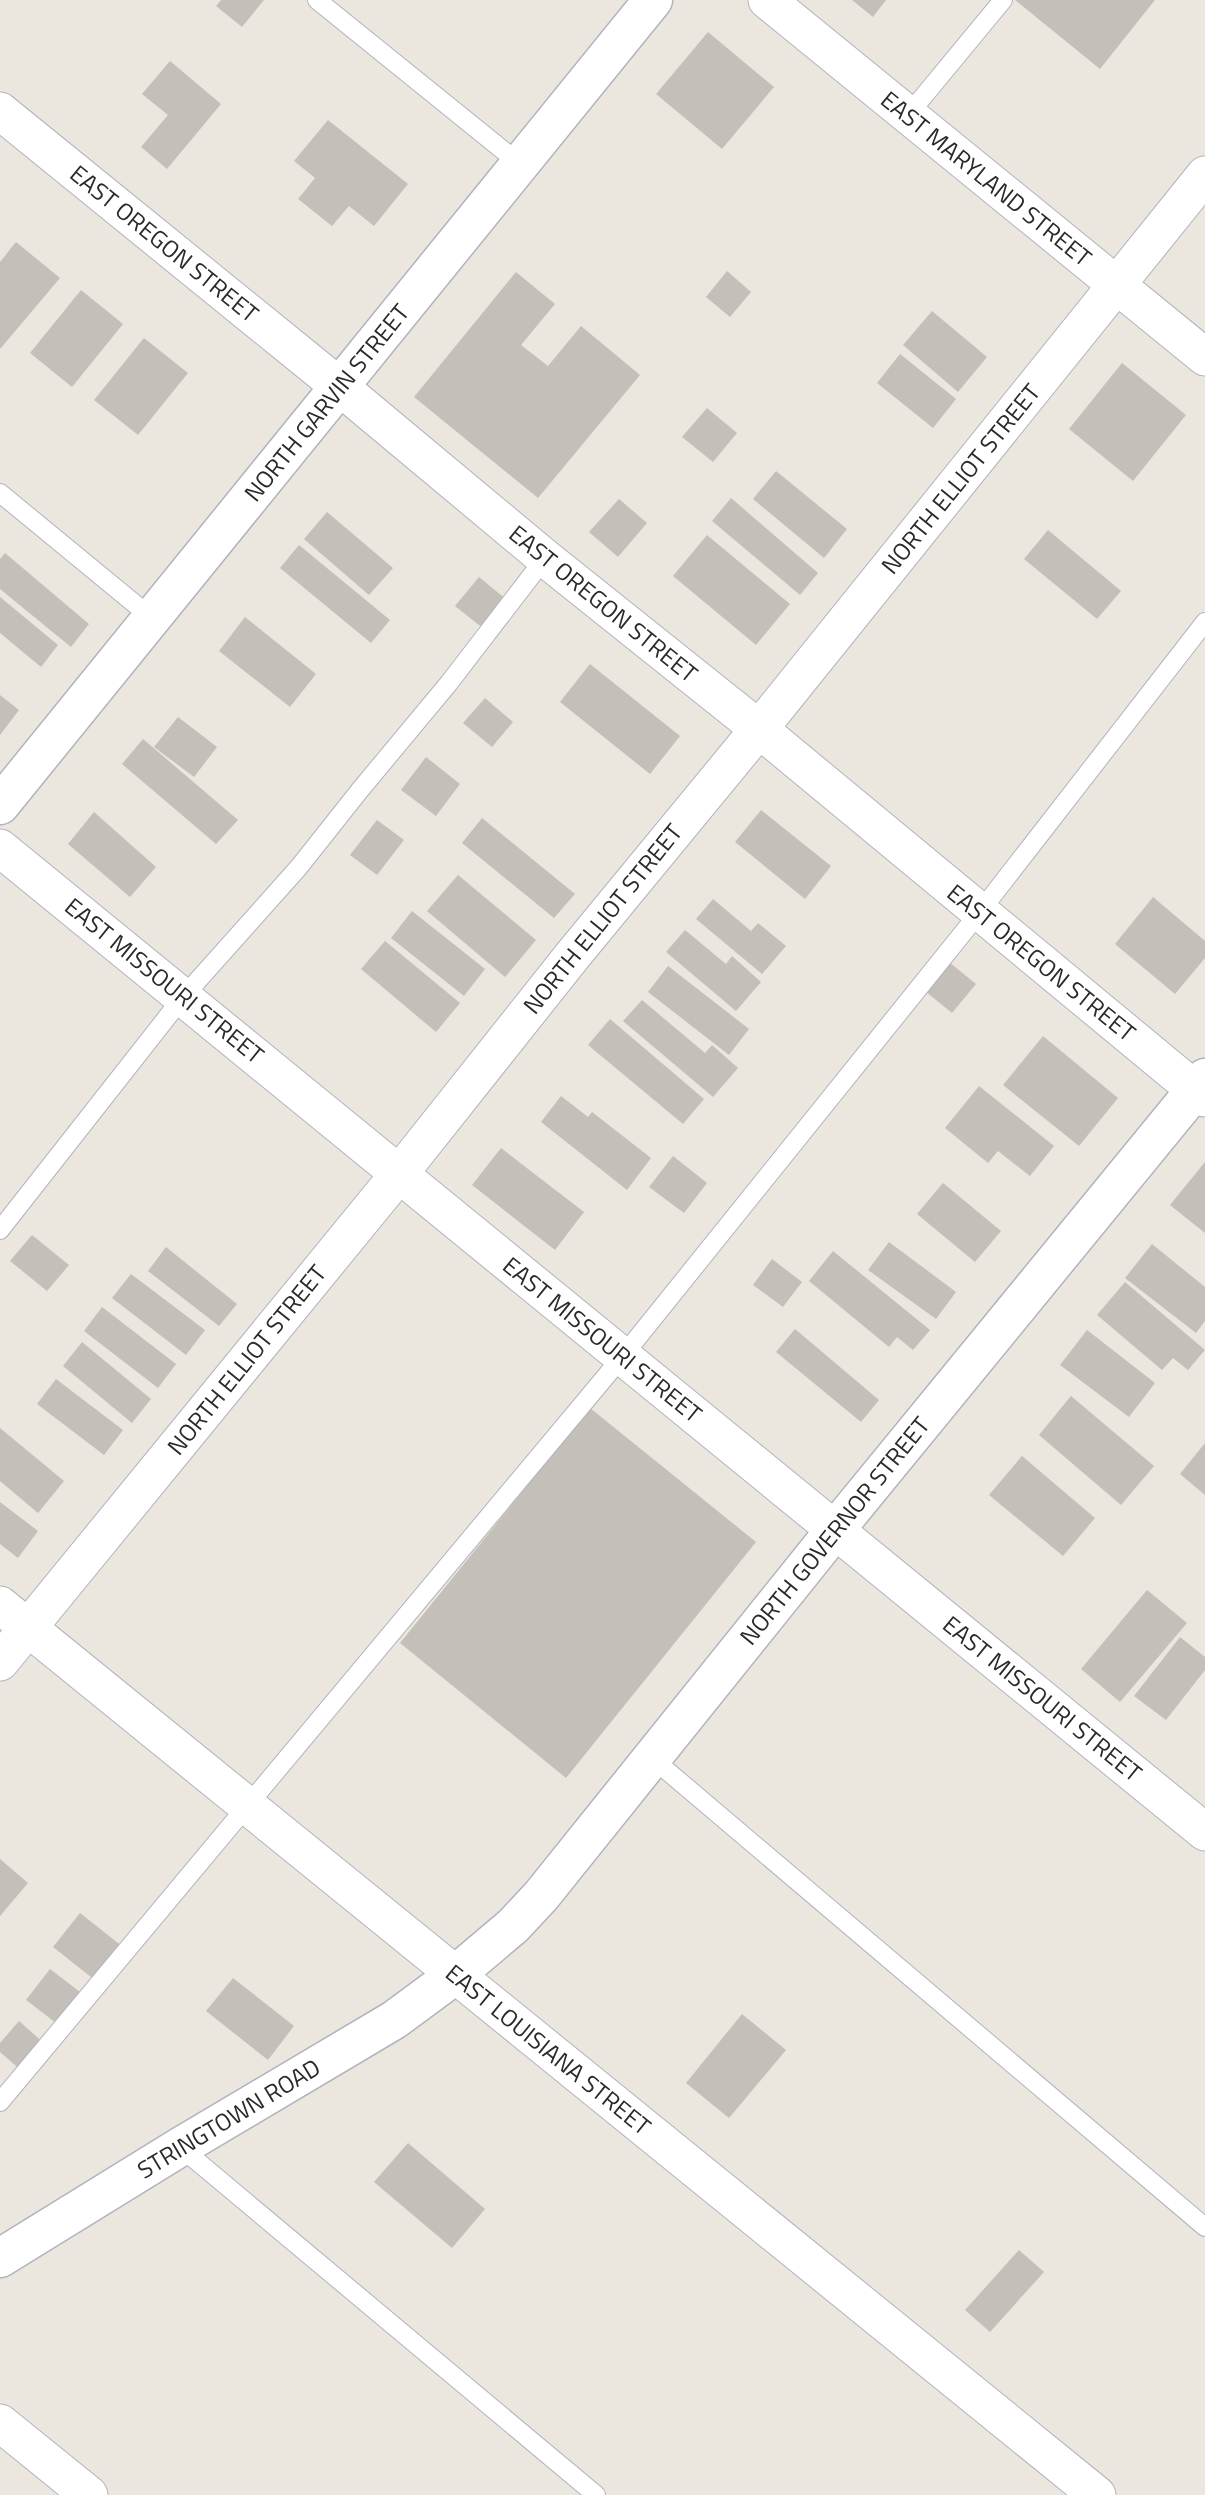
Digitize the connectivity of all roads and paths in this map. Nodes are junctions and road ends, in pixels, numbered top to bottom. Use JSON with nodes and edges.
{"nodes":[{"id":1,"x":317,"y":0,"type":"edge"},
{"id":2,"x":653,"y":0,"type":"edge"},
{"id":3,"x":766,"y":0,"type":"edge"},
{"id":4,"x":1003,"y":0,"type":"edge"},
{"id":5,"x":0,"y":111,"type":"edge"},
{"id":6,"x":908,"y":115,"type":"junction"},
{"id":7,"x":520,"y":164,"type":"junction"},
{"id":8,"x":1205,"y":175,"type":"edge"},
{"id":9,"x":1116,"y":285,"type":"junction"},
{"id":10,"x":1205,"y":357,"type":"edge"},
{"id":11,"x":340,"y":387,"type":"junction"},
{"id":12,"x":0,"y":493,"type":"edge"},
{"id":13,"x":545,"y":558,"type":"junction"},
{"id":14,"x":152,"y":618,"type":"junction"},
{"id":15,"x":1205,"y":622,"type":"edge"},
{"id":16,"x":759,"y":729,"type":"junction"},
{"id":17,"x":0,"y":805,"type":"edge"},
{"id":18,"x":0,"y":848,"type":"edge"},
{"id":19,"x":979,"y":913,"type":"junction"},
{"id":20,"x":183,"y":997,"type":"junction"},
{"id":21,"x":1202,"y":1088,"type":"edge"},
{"id":22,"x":399,"y":1174,"type":"junction"},
{"id":23,"x":0,"y":1230,"type":"edge"},
{"id":24,"x":622,"y":1357,"type":"junction"},
{"id":25,"x":835,"y":1530,"type":"junction"},
{"id":26,"x":14,"y":1616,"type":"edge"},
{"id":27,"x":0,"y":1661,"type":"edge"},
{"id":28,"x":652,"y":1758,"type":"junction"},
{"id":29,"x":246,"y":1805,"type":"junction"},
{"id":30,"x":1205,"y":1832,"type":"edge"},
{"id":31,"x":455,"y":1975,"type":"junction"},
{"id":32,"x":0,"y":2102,"type":"edge"},
{"id":33,"x":180,"y":2147,"type":"junction"},
{"id":34,"x":1205,"y":2227,"type":"edge"},
{"id":35,"x":0,"y":2258,"type":"edge"},
{"id":36,"x":0,"y":2423,"type":"edge"},
{"id":37,"x":89,"y":2495,"type":"edge"},
{"id":38,"x":596,"y":2495,"type":"edge"},
{"id":39,"x":1097,"y":2495,"type":"edge"}],
"edges":[{"from":1,"to":7,"type":"lane"},
{"from":2,"to":7,"type":"main road","name":"NORTH GARVIN STREET"},
{"from":3,"to":6,"type":"street","name":"EAST MARYLAND STREET"},
{"from":4,"to":6,"type":"lane"},
{"from":5,"to":11,"type":"street","name":"EAST OREGON STREET"},
{"from":6,"to":9,"type":"street","name":"EAST MARYLAND STREET"},
{"from":7,"to":11,"type":"main road","name":"NORTH GARVIN STREET"},
{"from":8,"to":9,"type":"street","name":"NORTH ELLIOT STREET"},
{"from":9,"to":10,"type":"street","name":"EAST MARYLAND STREET"},
{"from":9,"to":16,"type":"street","name":"NORTH ELLIOT STREET"},
{"from":11,"to":13,"type":"street","name":"EAST OREGON STREET"},
{"from":11,"to":14,"type":"main road","name":"NORTH GARVIN STREET"},
{"from":12,"to":14,"type":"lane"},
{"from":13,"to":16,"type":"street","name":"EAST OREGON STREET"},
{"from":13,"to":20,"type":"lane"},
{"from":14,"to":17,"type":"main road","name":"NORTH GARVIN STREET"},
{"from":15,"to":19,"type":"lane"},
{"from":16,"to":19,"type":"street","name":"EAST OREGON STREET"},
{"from":16,"to":22,"type":"street","name":"NORTH ELLIOT STREET"},
{"from":18,"to":20,"type":"street","name":"EAST MISSOURI STREET"},
{"from":19,"to":21,"type":"street","name":"EAST OREGON STREET"},
{"from":19,"to":24,"type":"lane"},
{"from":20,"to":22,"type":"street","name":"EAST MISSOURI STREET"},
{"from":20,"to":23,"type":"lane"},
{"from":21,"to":25,"type":"main road","name":"NORTH GOVERNOR STREET"},
{"from":22,"to":24,"type":"street","name":"EAST MISSOURI STREET"},
{"from":22,"to":26,"type":"street","name":"NORTH ELLIOT STREET"},
{"from":24,"to":25,"type":"street","name":"EAST MISSOURI STREET"},
{"from":24,"to":29,"type":"lane"},
{"from":25,"to":28,"type":"main road","name":"NORTH GOVERNOR STREET"},
{"from":25,"to":30,"type":"street","name":"EAST MISSOURI STREET"},
{"from":26,"to":27,"type":"street","name":"NORTH ELLIOT STREET"},
{"from":26,"to":29,"type":"street","name":"EAST LOUISIANA STREET"},
{"from":28,"to":31,"type":"main road","name":"NORTH GOVERNOR STREET"},
{"from":28,"to":34,"type":"lane"},
{"from":29,"to":31,"type":"street","name":"EAST LOUISIANA STREET"},
{"from":29,"to":32,"type":"lane"},
{"from":31,"to":33,"type":"main road","name":"STRINGTOWN ROAD"},
{"from":31,"to":39,"type":"street","name":"EAST LOUISIANA STREET"},
{"from":33,"to":35,"type":"main road","name":"STRINGTOWN ROAD"},
{"from":33,"to":38,"type":"lane"},
{"from":36,"to":37,"type":"street"}]}
